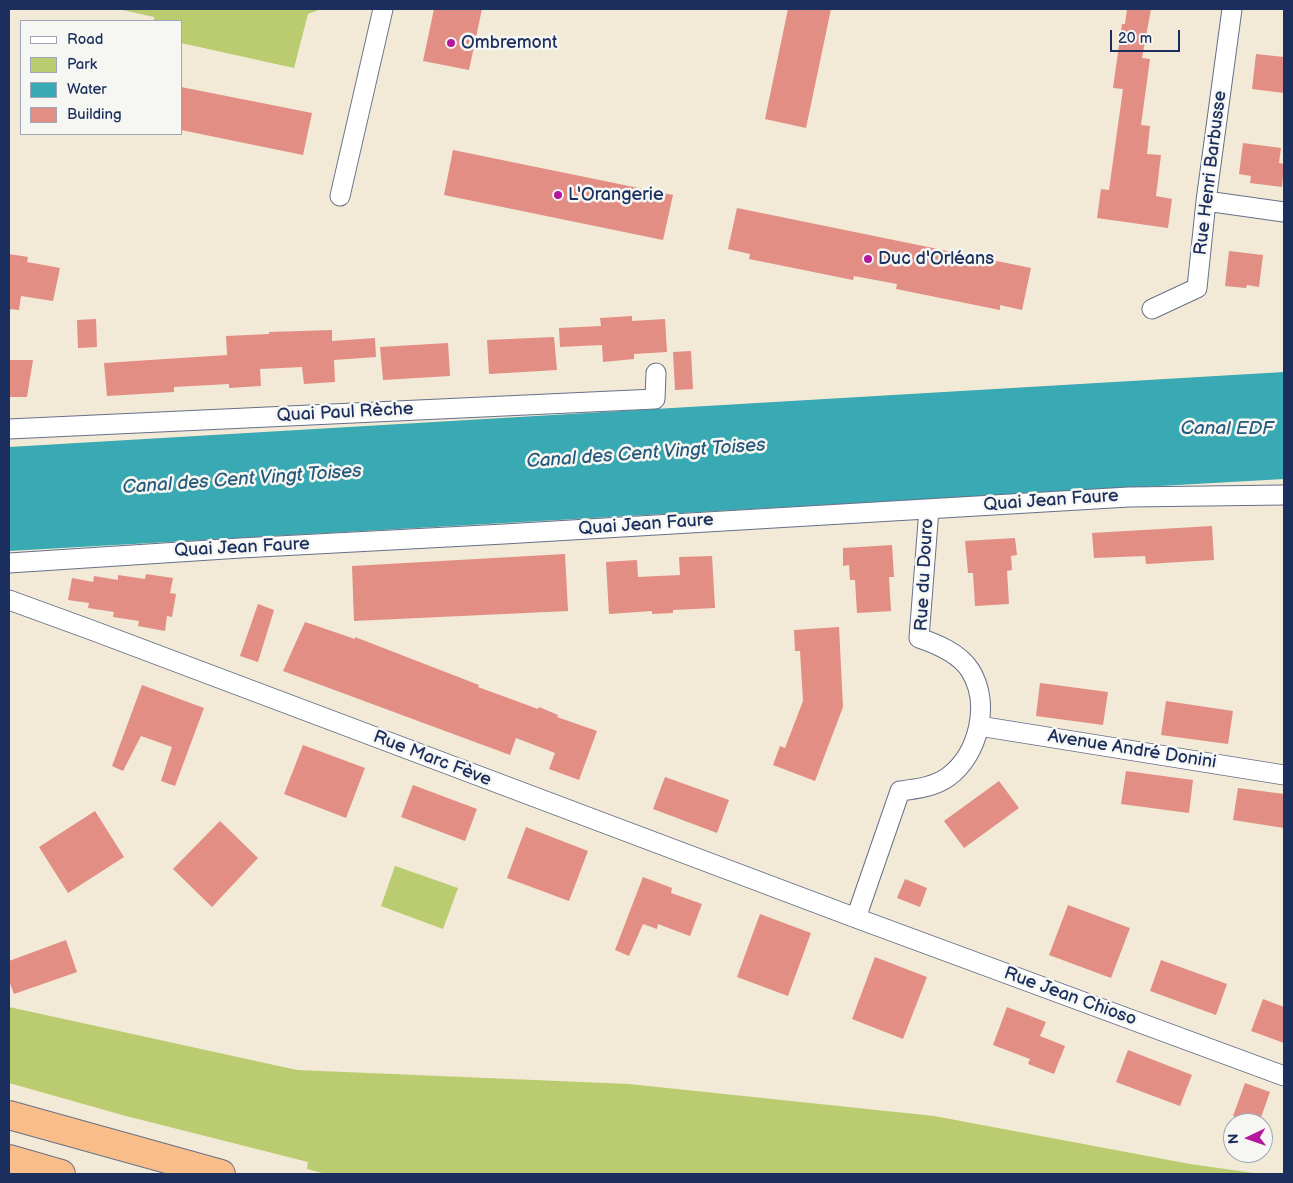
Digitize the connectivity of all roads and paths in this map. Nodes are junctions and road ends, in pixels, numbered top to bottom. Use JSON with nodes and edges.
{"nodes":[{"id":1,"x":383,"y":9,"type":"edge"},
{"id":2,"x":1232,"y":9,"type":"edge"},
{"id":3,"x":340,"y":196,"type":"dead end"},
{"id":4,"x":1206,"y":201,"type":"junction"},
{"id":5,"x":1284,"y":212,"type":"edge"},
{"id":6,"x":1152,"y":309,"type":"dead end"},
{"id":7,"x":656,"y":373,"type":"dead end"},
{"id":8,"x":9,"y":429,"type":"edge"},
{"id":9,"x":1284,"y":495,"type":"edge"},
{"id":10,"x":929,"y":509,"type":"junction"},
{"id":11,"x":9,"y":563,"type":"edge"},
{"id":12,"x":9,"y":600,"type":"edge"},
{"id":13,"x":979,"y":726,"type":"junction"},
{"id":14,"x":1284,"y":775,"type":"edge"},
{"id":15,"x":856,"y":918,"type":"junction"},
{"id":16,"x":1284,"y":1076,"type":"edge"},
{"id":17,"x":9,"y":1115,"type":"edge"},
{"id":18,"x":9,"y":1160,"type":"edge"},
{"id":19,"x":61,"y":1174,"type":"edge"},
{"id":20,"x":221,"y":1174,"type":"edge"}],
"edges":[{"from":1,"to":3,"type":"street"},
{"from":2,"to":4,"type":"street","name":"Rue Henri Barbusse"},
{"from":4,"to":5,"type":"street"},
{"from":4,"to":6,"type":"street","name":"Rue Henri Barbusse"},
{"from":7,"to":8,"type":"street","name":"Quai Paul Rèche"},
{"from":9,"to":10,"type":"street","name":"Quai Jean Faure"},
{"from":10,"to":11,"type":"street","name":"Quai Jean Faure"},
{"from":10,"to":13,"type":"street","name":"Rue du Douro"},
{"from":12,"to":15,"type":"street","name":"Rue Marc Fève"},
{"from":13,"to":14,"type":"street","name":"Avenue André Donini"},
{"from":13,"to":15,"type":"street","name":"Rue du Douro"},
{"from":15,"to":16,"type":"street","name":"Rue Jean Chioso"},
{"from":17,"to":20,"type":"highway"},
{"from":18,"to":19,"type":"highway"}]}
